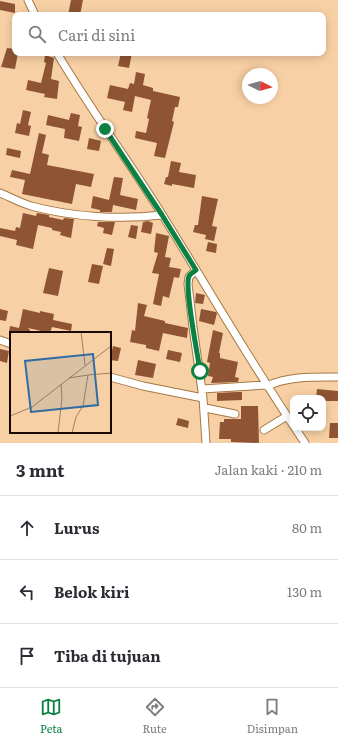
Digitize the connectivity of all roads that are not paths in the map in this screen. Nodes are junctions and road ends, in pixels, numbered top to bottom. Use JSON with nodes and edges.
{"nodes":[{"id":1,"x":28,"y":0,"type":"edge"},
{"id":2,"x":34,"y":12,"type":"edge"},
{"id":3,"x":59,"y":56,"type":"edge"},
{"id":4,"x":0,"y":193,"type":"edge"},
{"id":5,"x":162,"y":215,"type":"junction"},
{"id":6,"x":196,"y":270,"type":"junction"},
{"id":7,"x":0,"y":340,"type":"edge"},
{"id":8,"x":10,"y":344,"type":"edge"},
{"id":9,"x":111,"y":377,"type":"edge"},
{"id":10,"x":338,"y":377,"type":"edge"},
{"id":11,"x":268,"y":385,"type":"junction"},
{"id":12,"x":202,"y":390,"type":"junction"},
{"id":13,"x":203,"y":398,"type":"junction"},
{"id":14,"x":205,"y":408,"type":"junction"},
{"id":15,"x":235,"y":414,"type":"dead end"},
{"id":16,"x":287,"y":416,"type":"junction"},
{"id":17,"x":290,"y":420,"type":"edge"},
{"id":18,"x":264,"y":430,"type":"dead end"},
{"id":19,"x":297,"y":431,"type":"edge"},
{"id":20,"x":206,"y":443,"type":"edge"},
{"id":21,"x":305,"y":443,"type":"edge"}],
"edges":[{"from":1,"to":2,"type":"street"},
{"from":3,"to":5,"type":"street"},
{"from":4,"to":5,"type":"street"},
{"from":5,"to":6,"type":"street"},
{"from":6,"to":11,"type":"street"},
{"from":6,"to":12,"type":"street"},
{"from":7,"to":8,"type":"street"},
{"from":9,"to":13,"type":"street"},
{"from":10,"to":11,"type":"street"},
{"from":11,"to":12,"type":"street"},
{"from":11,"to":16,"type":"street"},
{"from":12,"to":13,"type":"street"},
{"from":13,"to":14,"type":"street"},
{"from":14,"to":15,"type":"street"},
{"from":14,"to":20,"type":"street"},
{"from":16,"to":17,"type":"street"},
{"from":16,"to":18,"type":"street"},
{"from":19,"to":21,"type":"street"}]}
